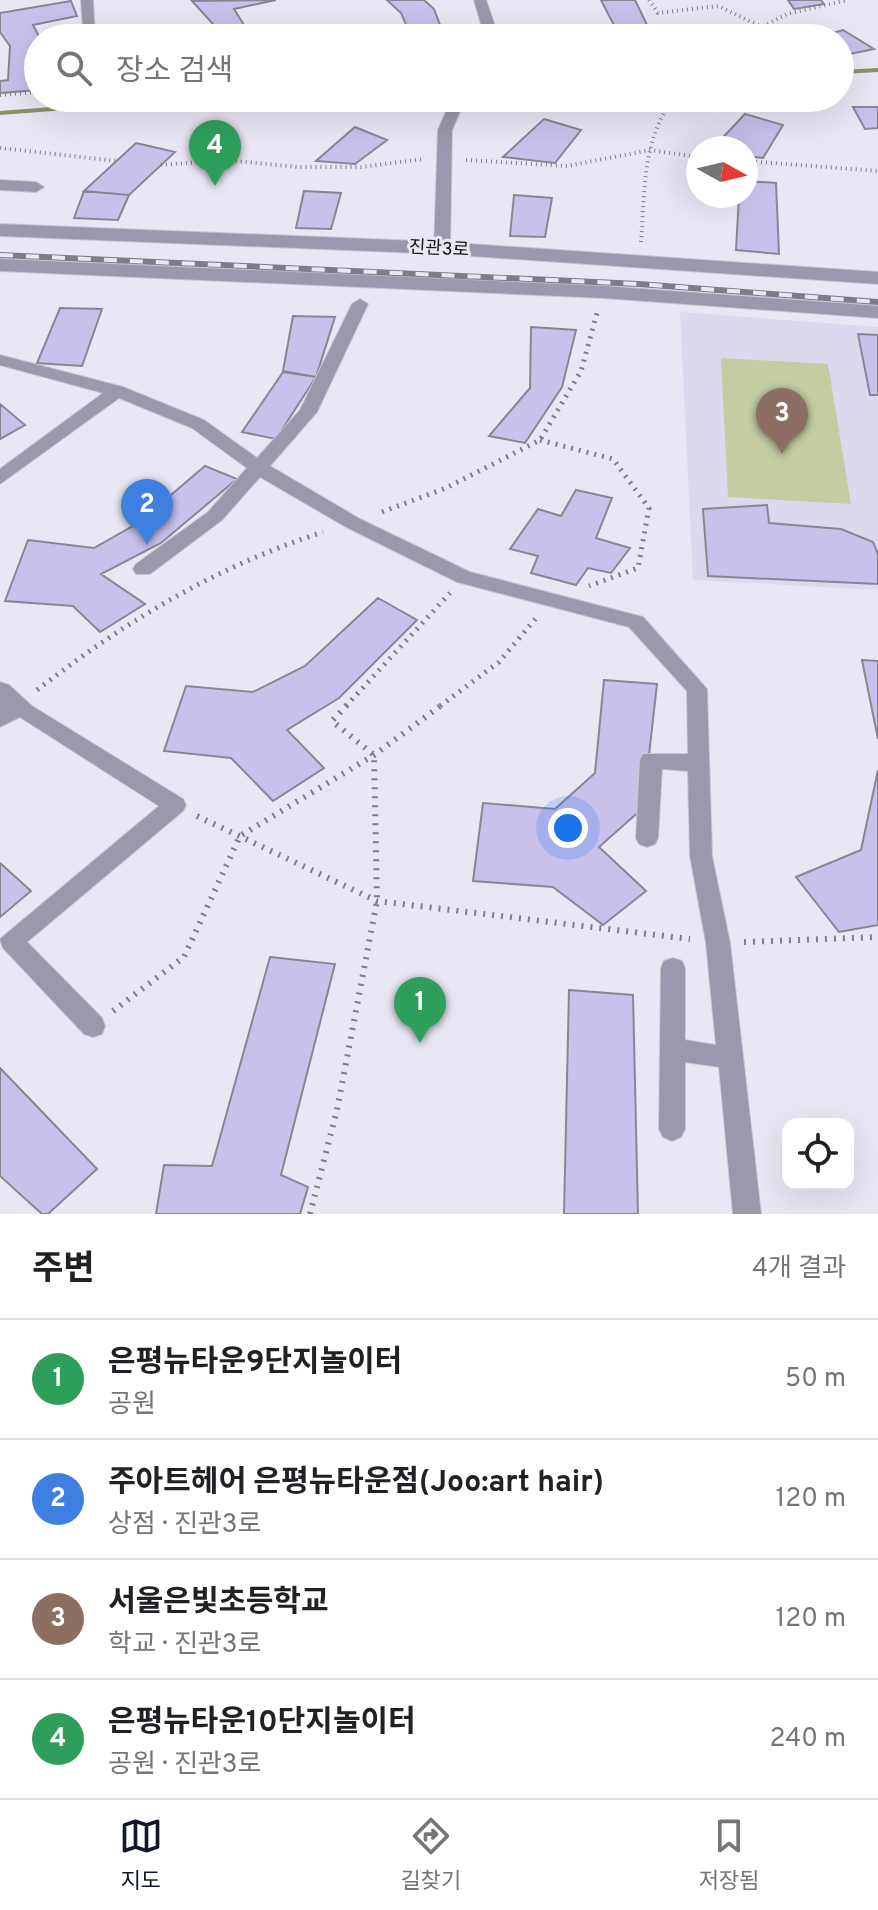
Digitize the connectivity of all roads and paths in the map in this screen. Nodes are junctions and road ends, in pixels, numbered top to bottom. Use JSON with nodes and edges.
{"nodes":[{"id":1,"x":87,"y":0,"type":"edge"},
{"id":2,"x":480,"y":0,"type":"edge"},
{"id":3,"x":649,"y":0,"type":"edge"},
{"id":4,"x":848,"y":0,"type":"edge"},
{"id":5,"x":89,"y":24,"type":"edge"},
{"id":6,"x":488,"y":24,"type":"edge"},
{"id":7,"x":756,"y":24,"type":"edge"},
{"id":8,"x":764,"y":24,"type":"edge"},
{"id":9,"x":24,"y":93,"type":"edge"},
{"id":10,"x":0,"y":95,"type":"edge"},
{"id":11,"x":453,"y":112,"type":"edge"},
{"id":12,"x":663,"y":112,"type":"edge"},
{"id":13,"x":0,"y":148,"type":"edge"},
{"id":14,"x":117,"y":161,"type":"dead end"},
{"id":15,"x":758,"y":162,"type":"edge"},
{"id":16,"x":878,"y":171,"type":"edge"},
{"id":17,"x":0,"y":185,"type":"edge"},
{"id":18,"x":36,"y":187,"type":"dead end"},
{"id":19,"x":0,"y":230,"type":"edge"},
{"id":20,"x":442,"y":248,"type":"junction"},
{"id":21,"x":640,"y":251,"type":"dead end"},
{"id":22,"x":0,"y":265,"type":"edge"},
{"id":23,"x":878,"y":278,"type":"edge"},
{"id":24,"x":360,"y":304,"type":"dead end"},
{"id":25,"x":878,"y":312,"type":"edge"},
{"id":26,"x":0,"y":360,"type":"edge"},
{"id":27,"x":117,"y":391,"type":"junction"},
{"id":28,"x":540,"y":440,"type":"dead end"},
{"id":29,"x":256,"y":466,"type":"junction"},
{"id":30,"x":0,"y":478,"type":"edge"},
{"id":31,"x":143,"y":569,"type":"dead end"},
{"id":32,"x":464,"y":577,"type":"junction"},
{"id":33,"x":551,"y":600,"type":"junction"},
{"id":34,"x":6,"y":705,"type":"edge"},
{"id":35,"x":374,"y":755,"type":"junction"},
{"id":36,"x":701,"y":763,"type":"junction"},
{"id":37,"x":175,"y":805,"type":"junction"},
{"id":38,"x":240,"y":836,"type":"junction"},
{"id":39,"x":647,"y":838,"type":"dead end"},
{"id":40,"x":377,"y":901,"type":"junction"},
{"id":41,"x":878,"y":937,"type":"edge"},
{"id":42,"x":718,"y":943,"type":"junction"},
{"id":43,"x":673,"y":968,"type":"dead end"},
{"id":44,"x":93,"y":1026,"type":"joint"},
{"id":45,"x":672,"y":1049,"type":"junction"},
{"id":46,"x":730,"y":1058,"type":"junction"},
{"id":47,"x":672,"y":1129,"type":"dead end"},
{"id":48,"x":310,"y":1214,"type":"edge"},
{"id":49,"x":747,"y":1214,"type":"edge"}],
"edges":[{"from":1,"to":5,"type":"lane"},
{"from":2,"to":6,"type":"lane"},
{"from":3,"to":7,"type":"path"},
{"from":4,"to":8,"type":"path"},
{"from":9,"to":10,"type":"path"},
{"from":11,"to":20,"type":"lane"},
{"from":12,"to":21,"type":"path"},
{"from":13,"to":14,"type":"path"},
{"from":15,"to":16,"type":"path"},
{"from":17,"to":18,"type":"lane"},
{"from":19,"to":20,"type":"street","name":"진관3로"},
{"from":20,"to":23,"type":"street","name":"진관3로"},
{"from":22,"to":25,"type":"street","name":"진관3로"},
{"from":24,"to":29,"type":"lane"},
{"from":26,"to":27,"type":"lane"},
{"from":27,"to":29,"type":"lane"},
{"from":27,"to":30,"type":"lane"},
{"from":28,"to":33,"type":"path"},
{"from":29,"to":31,"type":"lane"},
{"from":29,"to":32,"type":"lane"},
{"from":32,"to":33,"type":"lane"},
{"from":32,"to":35,"type":"path"},
{"from":33,"to":35,"type":"path"},
{"from":33,"to":36,"type":"lane"},
{"from":34,"to":37,"type":"lane"},
{"from":35,"to":38,"type":"path"},
{"from":35,"to":40,"type":"path"},
{"from":36,"to":39,"type":"lane"},
{"from":36,"to":42,"type":"lane"},
{"from":37,"to":38,"type":"path"},
{"from":37,"to":44,"type":"lane"},
{"from":38,"to":40,"type":"path"},
{"from":38,"to":44,"type":"path"},
{"from":40,"to":42,"type":"path"},
{"from":40,"to":48,"type":"path"},
{"from":41,"to":42,"type":"path"},
{"from":42,"to":46,"type":"lane"},
{"from":43,"to":45,"type":"lane"},
{"from":45,"to":46,"type":"lane"},
{"from":45,"to":47,"type":"lane"},
{"from":46,"to":49,"type":"lane"}]}
